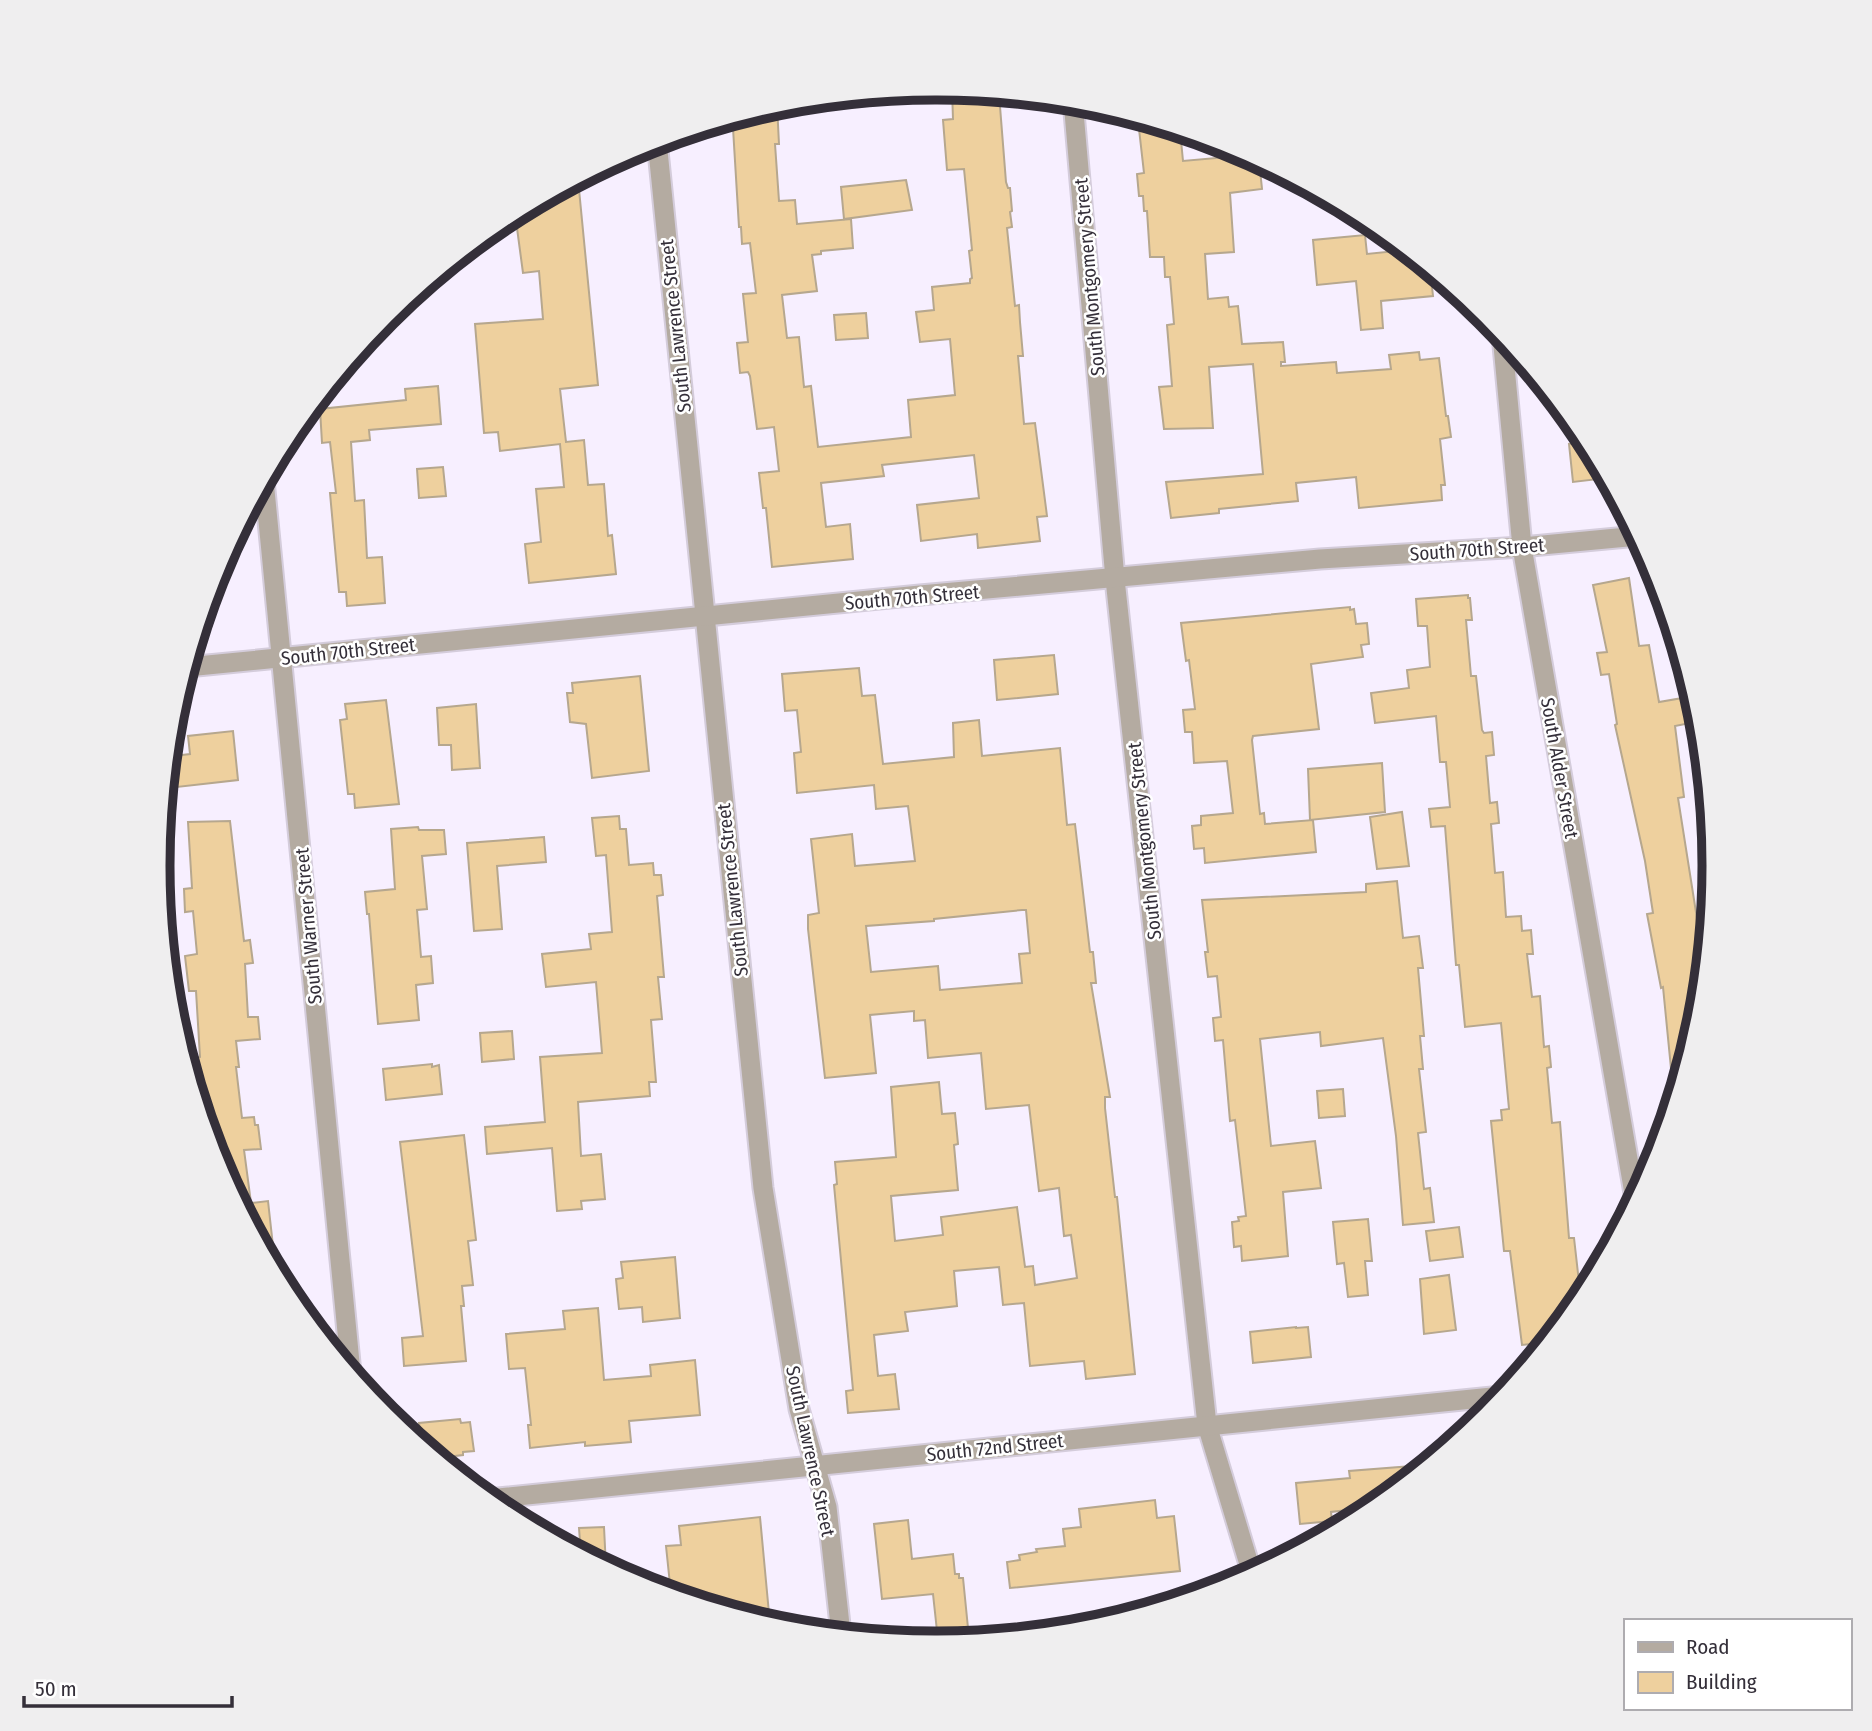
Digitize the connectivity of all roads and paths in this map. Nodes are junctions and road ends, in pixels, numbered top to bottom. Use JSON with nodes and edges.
{"nodes":[{"id":1,"x":1074,"y":112,"type":"edge"},
{"id":2,"x":658,"y":152,"type":"edge"},
{"id":3,"x":1504,"y":352,"type":"edge"},
{"id":4,"x":266,"y":496,"type":"edge"},
{"id":5,"x":1627,"y":537,"type":"edge"},
{"id":6,"x":1522,"y":548,"type":"junction"},
{"id":7,"x":1115,"y":579,"type":"junction"},
{"id":8,"x":704,"y":616,"type":"junction"},
{"id":9,"x":282,"y":657,"type":"junction"},
{"id":10,"x":196,"y":666,"type":"edge"},
{"id":11,"x":1632,"y":1183,"type":"edge"},
{"id":12,"x":350,"y":1358,"type":"edge"},
{"id":13,"x":1486,"y":1398,"type":"edge"},
{"id":14,"x":1207,"y":1425,"type":"junction"},
{"id":15,"x":816,"y":1466,"type":"junction"},
{"id":16,"x":504,"y":1497,"type":"edge"},
{"id":17,"x":1249,"y":1564,"type":"edge"},
{"id":18,"x":840,"y":1625,"type":"edge"}],
"edges":[{"from":1,"to":7,"type":"street","name":"South Montgomery Street"},
{"from":2,"to":8,"type":"street","name":"South Lawrence Street"},
{"from":3,"to":6,"type":"street","name":"South Alder Street"},
{"from":4,"to":9,"type":"street","name":"South Warner Street"},
{"from":5,"to":6,"type":"street","name":"South 70th Street"},
{"from":6,"to":7,"type":"street","name":"South 70th Street"},
{"from":6,"to":11,"type":"street","name":"South Alder Street"},
{"from":7,"to":8,"type":"street","name":"South 70th Street"},
{"from":7,"to":14,"type":"street","name":"South Montgomery Street"},
{"from":8,"to":9,"type":"street","name":"South 70th Street"},
{"from":8,"to":15,"type":"street","name":"South Lawrence Street"},
{"from":9,"to":10,"type":"street","name":"South 70th Street"},
{"from":9,"to":12,"type":"street","name":"South Warner Street"},
{"from":13,"to":14,"type":"street","name":"South 72nd Street"},
{"from":14,"to":15,"type":"street","name":"South 72nd Street"},
{"from":14,"to":17,"type":"street","name":"South Montgomery Street"},
{"from":15,"to":16,"type":"street","name":"South 72nd Street"},
{"from":15,"to":18,"type":"street","name":"South Lawrence Street"}]}
